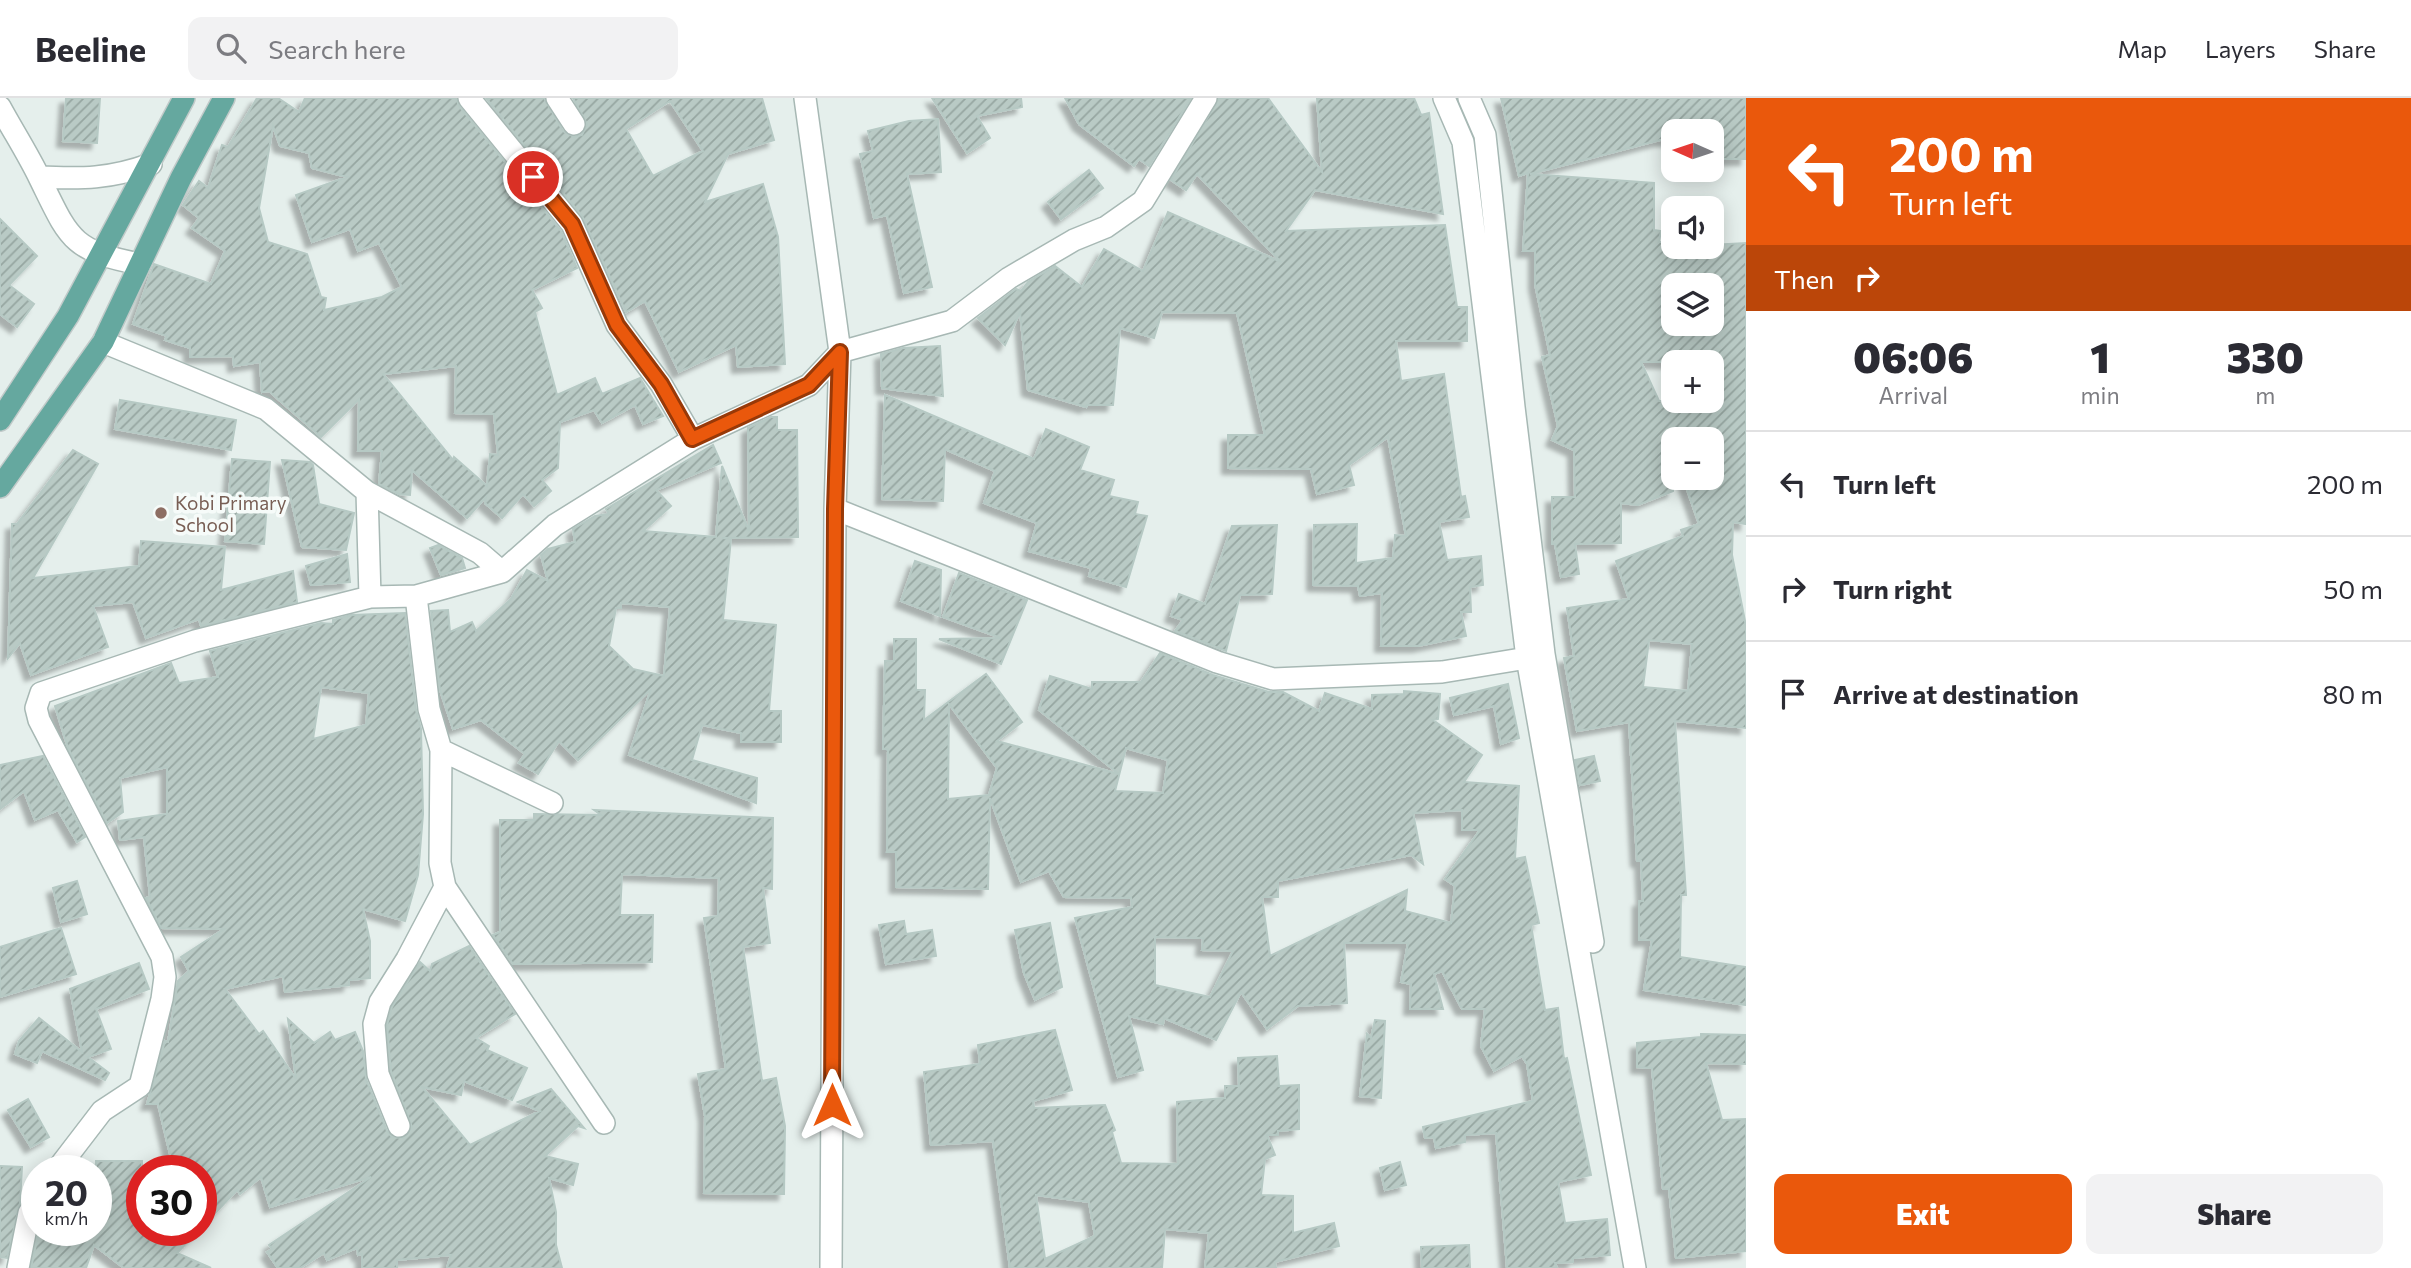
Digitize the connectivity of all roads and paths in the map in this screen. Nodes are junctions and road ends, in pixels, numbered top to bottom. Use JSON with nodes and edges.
{"nodes":[{"id":1,"x":184,"y":98,"type":"edge"},
{"id":2,"x":224,"y":98,"type":"edge"},
{"id":3,"x":469,"y":98,"type":"edge"},
{"id":4,"x":556,"y":98,"type":"edge"},
{"id":5,"x":805,"y":98,"type":"edge"},
{"id":6,"x":1206,"y":98,"type":"edge"},
{"id":7,"x":1444,"y":98,"type":"edge"},
{"id":8,"x":1469,"y":98,"type":"edge"},
{"id":9,"x":0,"y":107,"type":"edge"},
{"id":10,"x":574,"y":124,"type":"dead end"},
{"id":11,"x":151,"y":164,"type":"junction"},
{"id":12,"x":39,"y":177,"type":"junction"},
{"id":13,"x":101,"y":257,"type":"junction"},
{"id":14,"x":140,"y":264,"type":"junction"},
{"id":15,"x":103,"y":342,"type":"junction"},
{"id":16,"x":840,"y":352,"type":"junction"},
{"id":17,"x":0,"y":420,"type":"edge"},
{"id":18,"x":692,"y":439,"type":"junction"},
{"id":19,"x":0,"y":487,"type":"edge"},
{"id":20,"x":367,"y":492,"type":"junction"},
{"id":21,"x":835,"y":509,"type":"junction"},
{"id":22,"x":502,"y":572,"type":"junction"},
{"id":23,"x":416,"y":596,"type":"junction"},
{"id":24,"x":370,"y":597,"type":"junction"},
{"id":25,"x":1527,"y":658,"type":"junction"},
{"id":26,"x":441,"y":750,"type":"junction"},
{"id":27,"x":552,"y":803,"type":"dead end"},
{"id":28,"x":445,"y":887,"type":"junction"},
{"id":29,"x":604,"y":1123,"type":"dead end"},
{"id":30,"x":399,"y":1126,"type":"dead end"},
{"id":31,"x":69,"y":1155,"type":"edge"},
{"id":32,"x":22,"y":1246,"type":"edge"},
{"id":33,"x":18,"y":1268,"type":"edge"},
{"id":34,"x":831,"y":1268,"type":"edge"},
{"id":35,"x":1635,"y":1268,"type":"edge"},
{"id":36,"x":1649,"y":1268,"type":"edge"}],
"edges":[{"from":1,"to":11,"type":"main road"},
{"from":2,"to":14,"type":"main road"},
{"from":3,"to":18,"type":"street"},
{"from":4,"to":10,"type":"street"},
{"from":5,"to":16,"type":"street"},
{"from":6,"to":16,"type":"street"},
{"from":7,"to":25,"type":"street"},
{"from":8,"to":36,"type":"street"},
{"from":9,"to":12,"type":"street"},
{"from":11,"to":12,"type":"street"},
{"from":11,"to":13,"type":"main road"},
{"from":12,"to":13,"type":"street"},
{"from":13,"to":14,"type":"street"},
{"from":13,"to":17,"type":"main road"},
{"from":14,"to":15,"type":"main road"},
{"from":15,"to":19,"type":"main road"},
{"from":15,"to":20,"type":"street"},
{"from":16,"to":18,"type":"street"},
{"from":16,"to":21,"type":"street"},
{"from":18,"to":22,"type":"street"},
{"from":20,"to":22,"type":"street"},
{"from":20,"to":24,"type":"street"},
{"from":21,"to":25,"type":"street"},
{"from":21,"to":34,"type":"street"},
{"from":22,"to":23,"type":"street"},
{"from":23,"to":24,"type":"street"},
{"from":23,"to":26,"type":"street"},
{"from":24,"to":31,"type":"street"},
{"from":25,"to":35,"type":"street"},
{"from":26,"to":27,"type":"street"},
{"from":26,"to":28,"type":"street"},
{"from":28,"to":29,"type":"street"},
{"from":28,"to":30,"type":"street"},
{"from":32,"to":33,"type":"street"}]}
